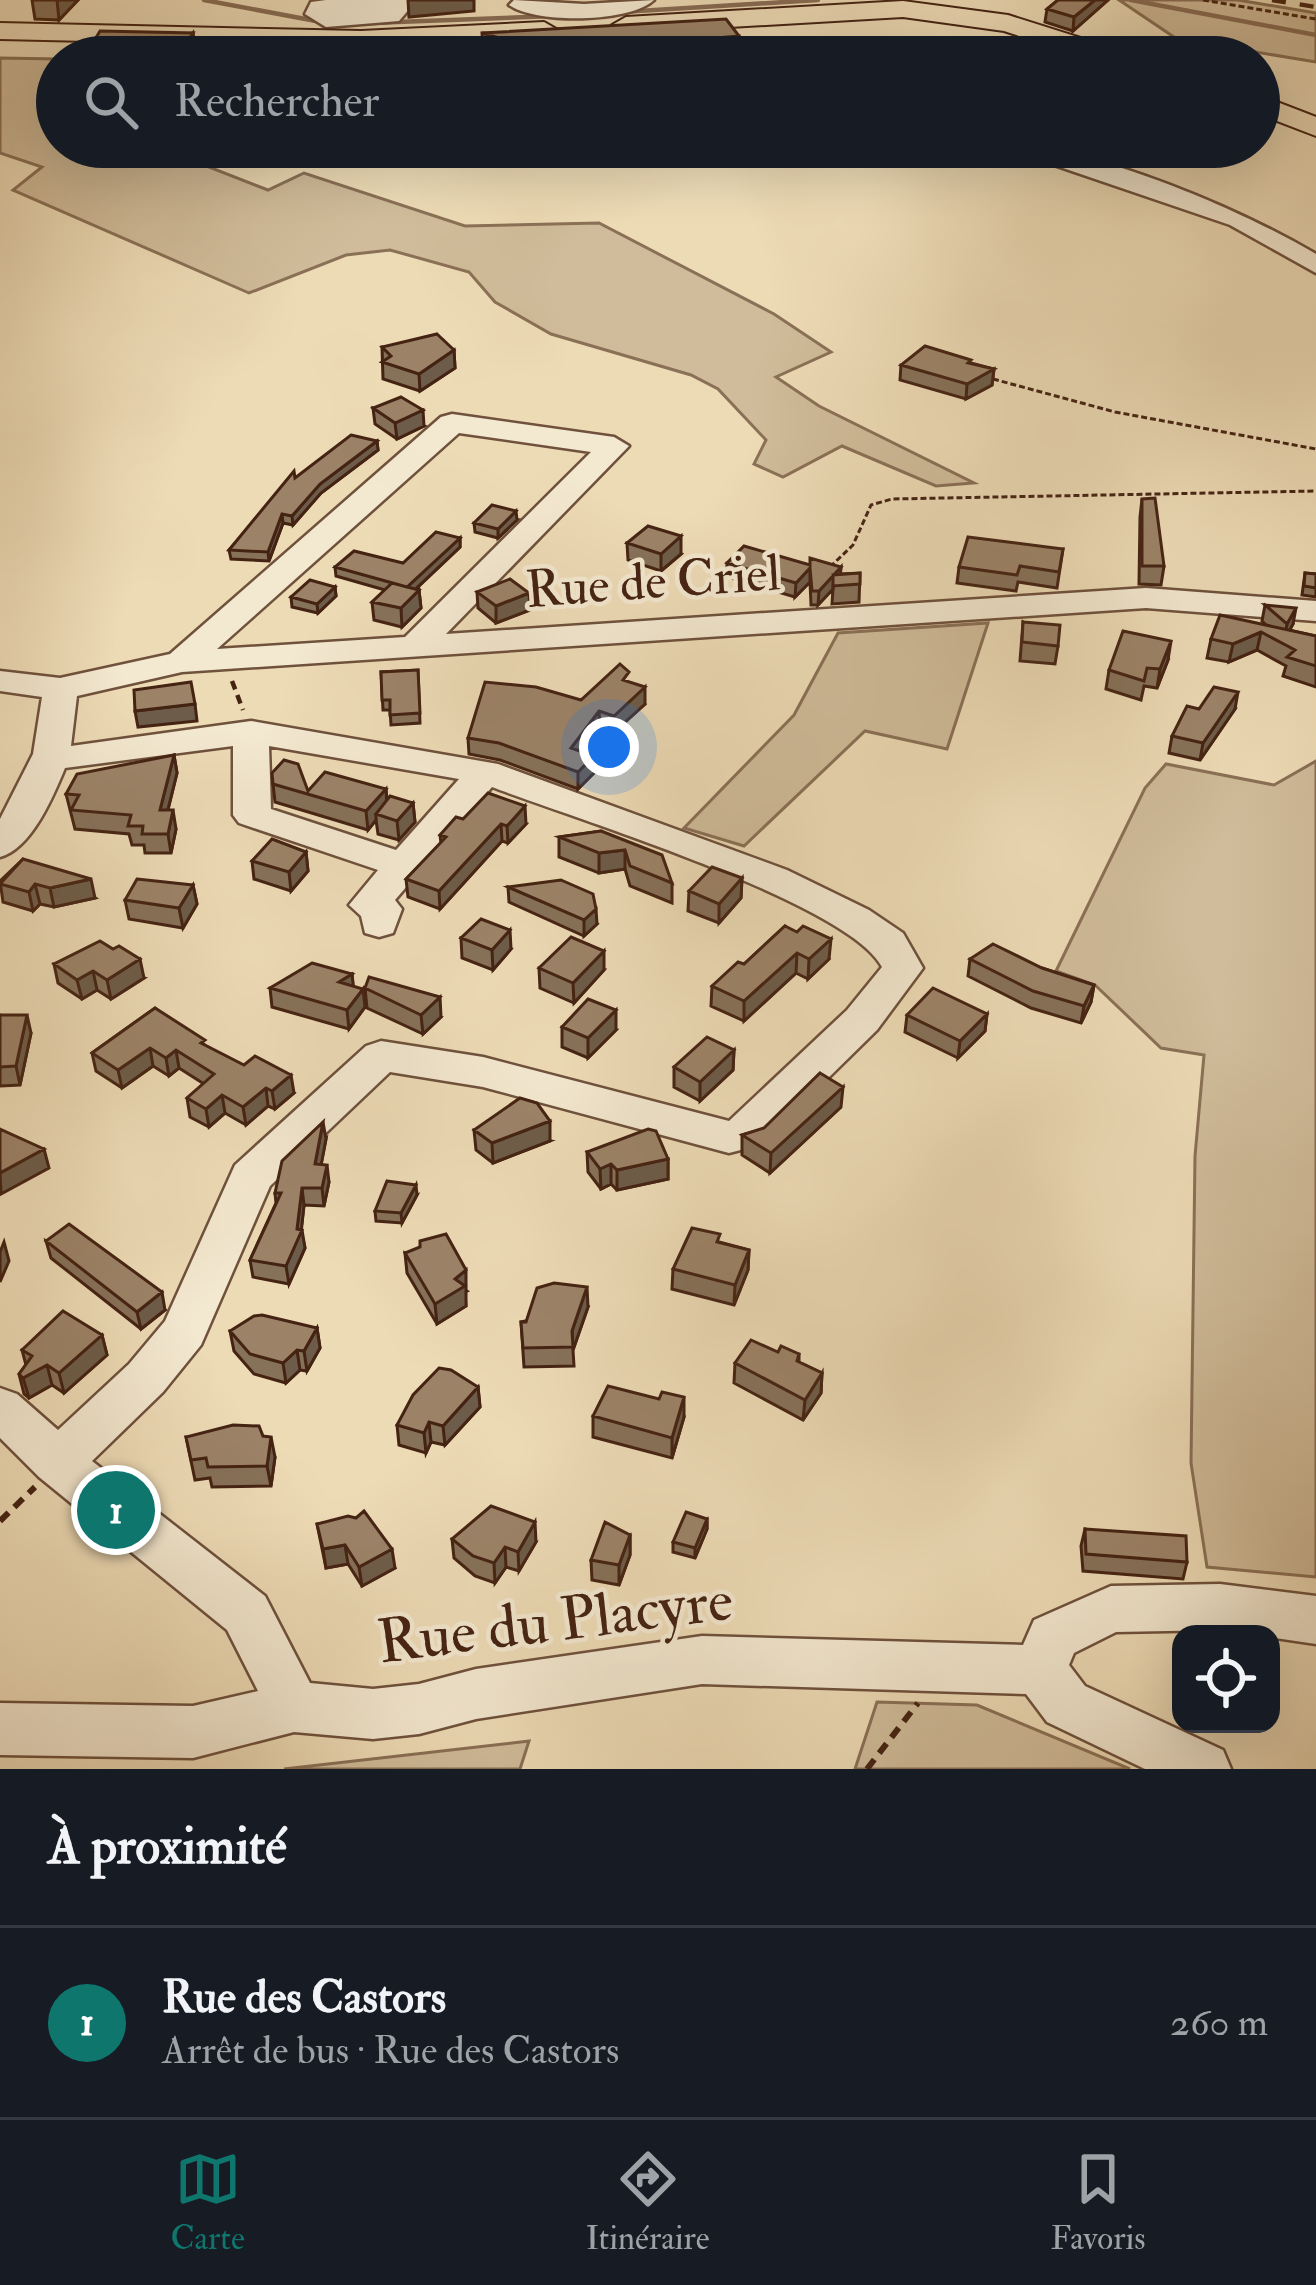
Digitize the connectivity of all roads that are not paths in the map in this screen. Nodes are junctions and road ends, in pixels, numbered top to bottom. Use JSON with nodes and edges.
{"nodes":[{"id":1,"x":643,"y":0,"type":"edge"},
{"id":2,"x":867,"y":5,"type":"edge"},
{"id":3,"x":520,"y":9,"type":"edge"},
{"id":4,"x":0,"y":31,"type":"edge"},
{"id":5,"x":188,"y":36,"type":"edge"},
{"id":6,"x":389,"y":36,"type":"edge"},
{"id":7,"x":1042,"y":36,"type":"edge"},
{"id":8,"x":1280,"y":112,"type":"edge"},
{"id":9,"x":1316,"y":127,"type":"edge"},
{"id":10,"x":1087,"y":168,"type":"edge"},
{"id":11,"x":1316,"y":265,"type":"edge"},
{"id":12,"x":1316,"y":611,"type":"edge"},
{"id":13,"x":412,"y":648,"type":"junction"},
{"id":14,"x":182,"y":662,"type":"junction"},
{"id":15,"x":0,"y":681,"type":"edge"},
{"id":16,"x":60,"y":689,"type":"junction"},
{"id":17,"x":251,"y":732,"type":"junction"},
{"id":18,"x":52,"y":758,"type":"junction"},
{"id":19,"x":485,"y":772,"type":"junction"},
{"id":20,"x":0,"y":845,"type":"edge"},
{"id":21,"x":404,"y":866,"type":"junction"},
{"id":22,"x":374,"y":915,"type":"dead end"},
{"id":23,"x":0,"y":1408,"type":"edge"},
{"id":24,"x":57,"y":1462,"type":"junction"},
{"id":25,"x":1316,"y":1620,"type":"edge"},
{"id":26,"x":1040,"y":1670,"type":"junction"},
{"id":27,"x":294,"y":1707,"type":"junction"},
{"id":28,"x":0,"y":1729,"type":"edge"},
{"id":29,"x":1203,"y":1769,"type":"edge"}],
"edges":[{"from":1,"to":3,"type":"street"},
{"from":2,"to":3,"type":"main road"},
{"from":2,"to":7,"type":"main road"},
{"from":3,"to":6,"type":"main road"},
{"from":4,"to":5,"type":"main road"},
{"from":8,"to":9,"type":"main road"},
{"from":10,"to":11,"type":"street"},
{"from":12,"to":13,"type":"street","name":"Rue de Criel"},
{"from":13,"to":14,"type":"street","name":"Rue de Criel"},
{"from":13,"to":14,"type":"street"},
{"from":14,"to":16,"type":"street","name":"Rue de Criel"},
{"from":15,"to":16,"type":"street","name":"Rue de Criel"},
{"from":16,"to":18,"type":"street"},
{"from":17,"to":18,"type":"street"},
{"from":17,"to":19,"type":"street"},
{"from":17,"to":21,"type":"street"},
{"from":18,"to":20,"type":"street"},
{"from":19,"to":21,"type":"street"},
{"from":19,"to":24,"type":"street"},
{"from":21,"to":22,"type":"street"},
{"from":23,"to":24,"type":"street"},
{"from":24,"to":27,"type":"street"},
{"from":25,"to":26,"type":"street"},
{"from":26,"to":27,"type":"street","name":"Rue du Placyre"},
{"from":26,"to":29,"type":"street"},
{"from":27,"to":28,"type":"street","name":"Rue du Placyre"}]}
